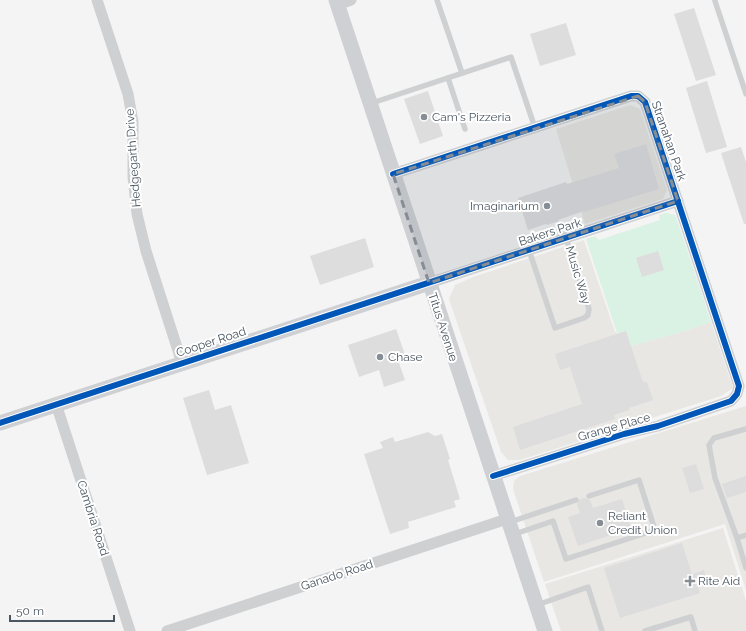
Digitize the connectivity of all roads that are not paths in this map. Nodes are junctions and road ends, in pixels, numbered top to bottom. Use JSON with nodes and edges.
{"nodes":[{"id":1,"x":97,"y":0,"type":"edge"},
{"id":2,"x":437,"y":0,"type":"edge"},
{"id":3,"x":715,"y":1,"type":"edge"},
{"id":4,"x":341,"y":2,"type":"edge"},
{"id":5,"x":462,"y":73,"type":"junction"},
{"id":6,"x":448,"y":78,"type":"junction"},
{"id":7,"x":746,"y":94,"type":"edge"},
{"id":8,"x":370,"y":104,"type":"junction"},
{"id":9,"x":535,"y":128,"type":"junction"},
{"id":10,"x":465,"y":129,"type":"dead end"},
{"id":11,"x":393,"y":174,"type":"junction"},
{"id":12,"x":678,"y":201,"type":"junction"},
{"id":13,"x":566,"y":238,"type":"junction"},
{"id":14,"x":529,"y":250,"type":"junction"},
{"id":15,"x":429,"y":283,"type":"junction"},
{"id":16,"x":182,"y":363,"type":"junction"},
{"id":17,"x":737,"y":394,"type":"joint"},
{"id":18,"x":56,"y":404,"type":"junction"},
{"id":19,"x":0,"y":422,"type":"edge"},
{"id":20,"x":746,"y":429,"type":"edge"},
{"id":21,"x":493,"y":476,"type":"junction"},
{"id":22,"x":589,"y":496,"type":"dead end"},
{"id":23,"x":576,"y":500,"type":"dead end"},
{"id":24,"x":510,"y":526,"type":"junction"},
{"id":25,"x":746,"y":535,"type":"edge"},
{"id":26,"x":737,"y":538,"type":"junction"},
{"id":27,"x":746,"y":568,"type":"edge"},
{"id":28,"x":536,"y":605,"type":"junction"},
{"id":29,"x":130,"y":631,"type":"edge"},
{"id":30,"x":167,"y":631,"type":"edge"},
{"id":31,"x":545,"y":631,"type":"edge"},
{"id":32,"x":602,"y":631,"type":"edge"},
{"id":33,"x":645,"y":631,"type":"edge"},
{"id":34,"x":695,"y":631,"type":"edge"}],
"edges":[{"from":1,"to":16,"type":"street","name":"Hedgegarth Drive"},
{"from":2,"to":5,"type":"lane"},
{"from":3,"to":7,"type":"lane"},
{"from":4,"to":8,"type":"main road","name":"Titus Avenue"},
{"from":5,"to":6,"type":"lane"},
{"from":5,"to":9,"type":"lane"},
{"from":6,"to":8,"type":"lane"},
{"from":6,"to":10,"type":"lane"},
{"from":8,"to":11,"type":"main road","name":"Titus Avenue"},
{"from":9,"to":11,"type":"street","name":"Stranahan Park"},
{"from":9,"to":12,"type":"street","name":"Stranahan Park"},
{"from":11,"to":15,"type":"main road","name":"Titus Avenue"},
{"from":12,"to":13,"type":"street","name":"Bakers Park"},
{"from":12,"to":17,"type":"street","name":"Stranahan Park"},
{"from":13,"to":14,"type":"street","name":"Bakers Park"},
{"from":13,"to":14,"type":"lane","name":"Music Way"},
{"from":14,"to":15,"type":"street","name":"Bakers Park"},
{"from":15,"to":16,"type":"main road","name":"Cooper Road"},
{"from":15,"to":21,"type":"main road","name":"Titus Avenue"},
{"from":16,"to":18,"type":"main road","name":"Cooper Road"},
{"from":17,"to":21,"type":"street","name":"Grange Place"},
{"from":18,"to":19,"type":"main road","name":"Cooper Road"},
{"from":18,"to":29,"type":"street","name":"Cambria Road"},
{"from":20,"to":26,"type":"lane"},
{"from":21,"to":24,"type":"main road","name":"Titus Avenue"},
{"from":22,"to":24,"type":"lane"},
{"from":23,"to":24,"type":"lane"},
{"from":24,"to":28,"type":"main road","name":"Titus Avenue"},
{"from":24,"to":30,"type":"street","name":"Ganado Road"},
{"from":25,"to":26,"type":"lane"},
{"from":26,"to":27,"type":"lane"},
{"from":28,"to":31,"type":"main road","name":"Titus Avenue"},
{"from":28,"to":32,"type":"lane"},
{"from":33,"to":34,"type":"lane"}]}
